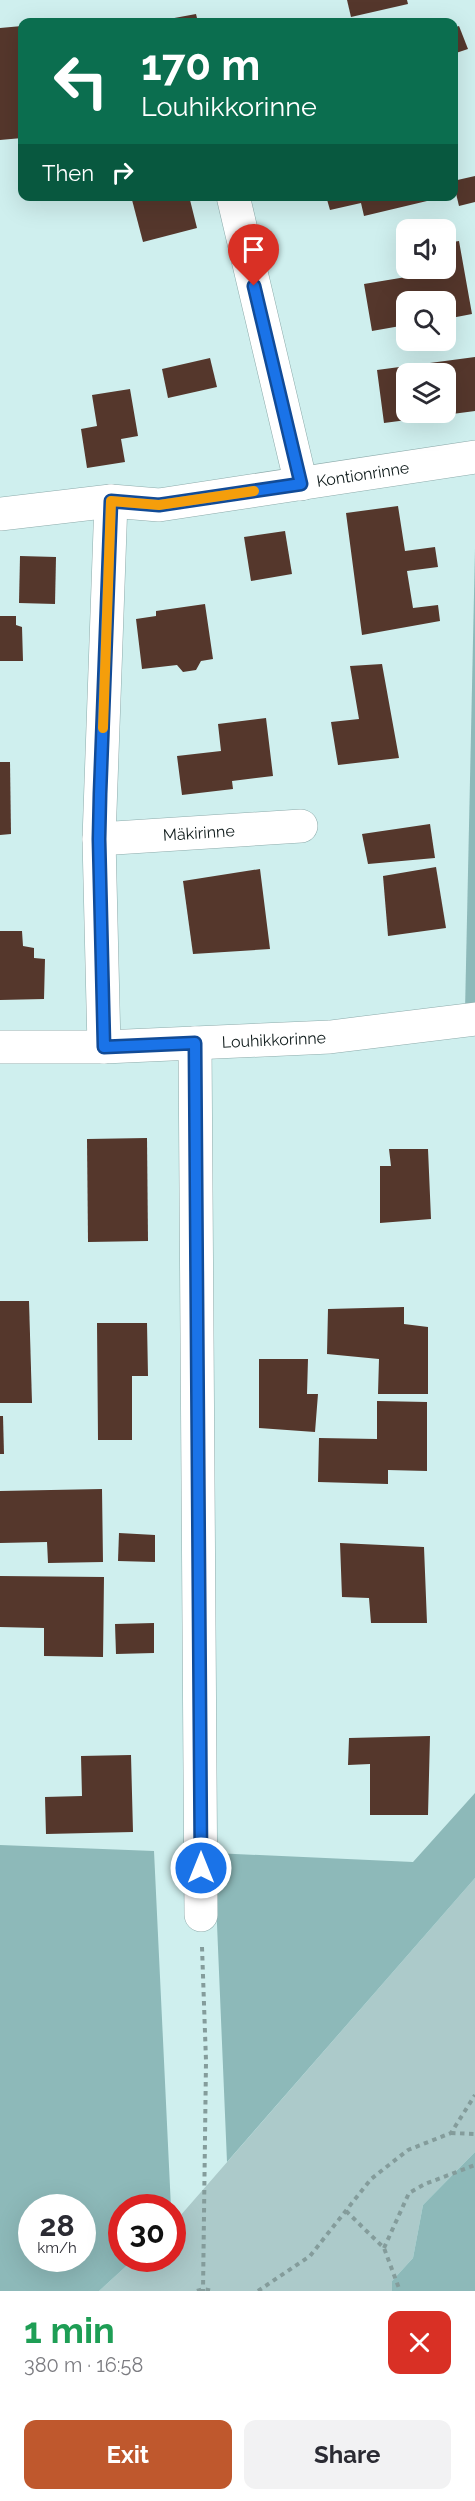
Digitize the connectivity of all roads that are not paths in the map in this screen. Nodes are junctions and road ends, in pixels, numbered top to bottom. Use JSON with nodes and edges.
{"nodes":[{"id":1,"x":234,"y":201,"type":"edge"},
{"id":2,"x":475,"y":458,"type":"edge"},
{"id":3,"x":301,"y":484,"type":"junction"},
{"id":4,"x":111,"y":501,"type":"junction"},
{"id":5,"x":0,"y":514,"type":"edge"},
{"id":6,"x":301,"y":826,"type":"dead end"},
{"id":7,"x":99,"y":839,"type":"junction"},
{"id":8,"x":475,"y":1019,"type":"edge"},
{"id":9,"x":195,"y":1043,"type":"junction"},
{"id":10,"x":0,"y":1047,"type":"edge"},
{"id":11,"x":104,"y":1047,"type":"junction"},
{"id":12,"x":201,"y":1915,"type":"road end"}],
"edges":[{"from":1,"to":3,"type":"street"},
{"from":2,"to":3,"type":"street","name":"Kontionrinne"},
{"from":3,"to":4,"type":"street","name":"Kontionrinne"},
{"from":4,"to":5,"type":"street","name":"Kontionrinne"},
{"from":4,"to":7,"type":"street"},
{"from":6,"to":7,"type":"street","name":"Mäkirinne"},
{"from":7,"to":11,"type":"street"},
{"from":8,"to":9,"type":"street","name":"Louhikkorinne"},
{"from":9,"to":11,"type":"street","name":"Louhikkorinne"},
{"from":9,"to":12,"type":"street"},
{"from":10,"to":11,"type":"street","name":"Louhikkorinne"}]}
